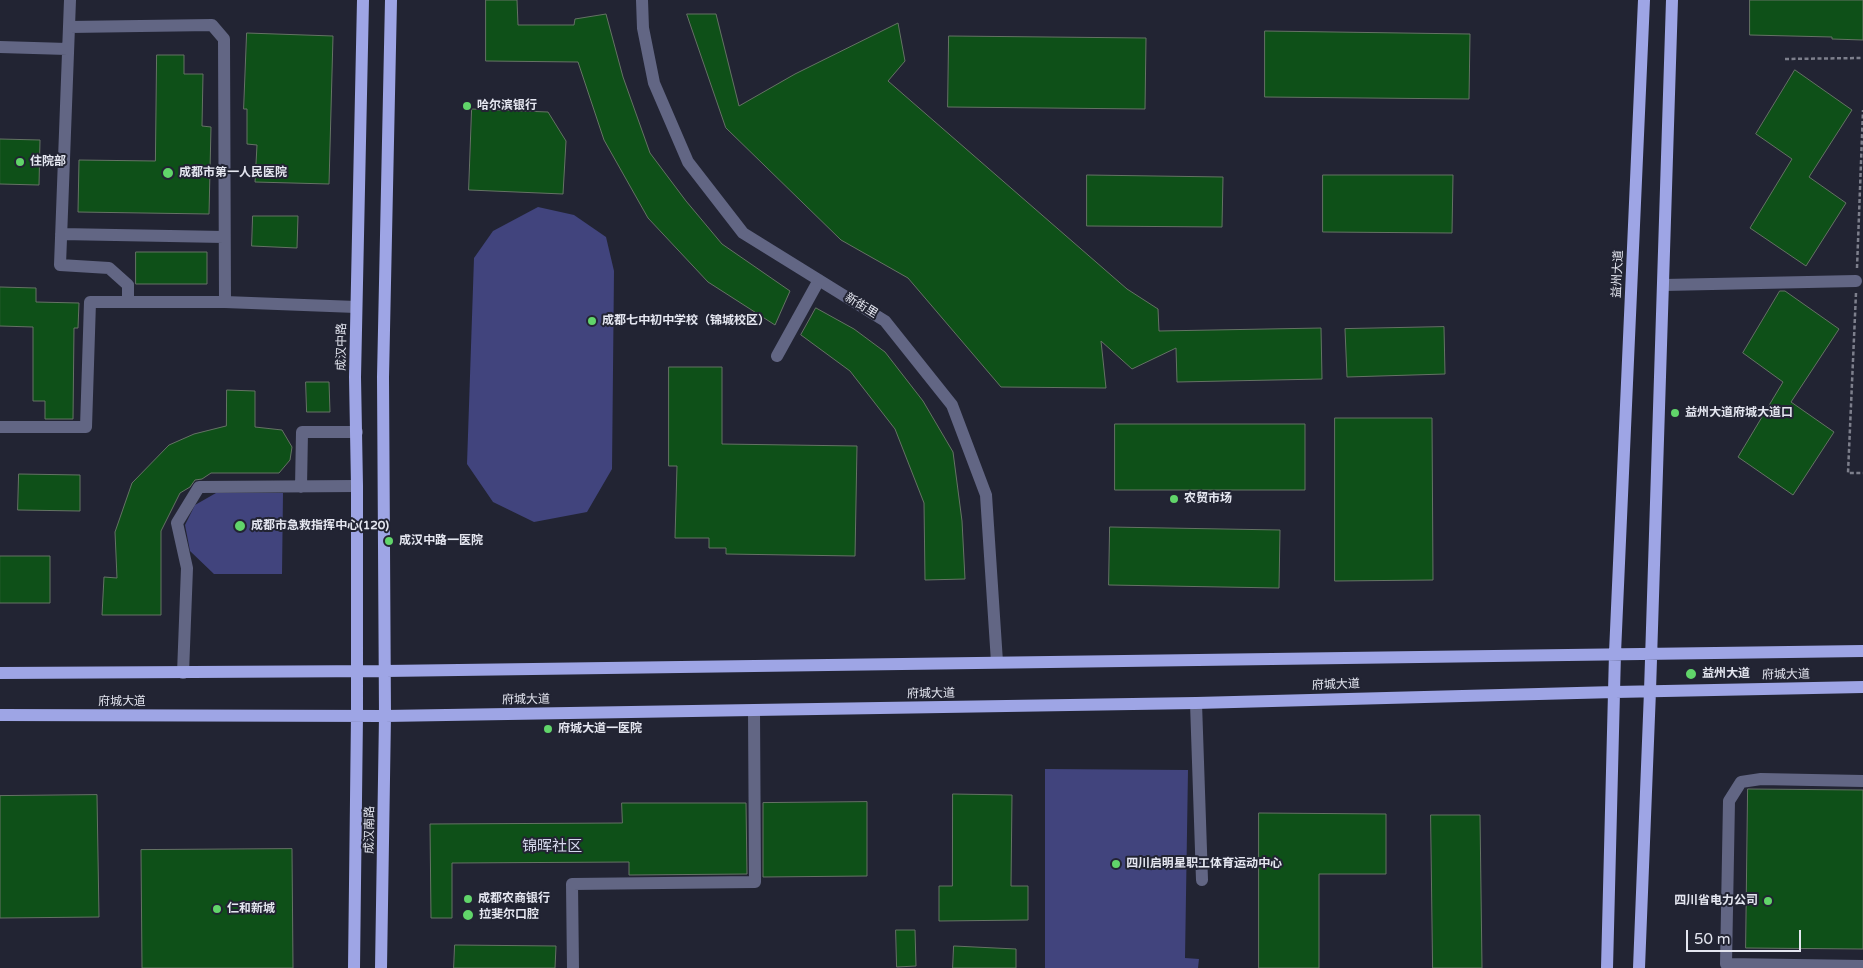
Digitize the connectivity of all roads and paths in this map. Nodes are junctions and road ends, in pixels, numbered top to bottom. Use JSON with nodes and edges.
{"nodes":[{"id":1,"x":70,"y":0,"type":"edge"},
{"id":2,"x":363,"y":0,"type":"edge"},
{"id":3,"x":391,"y":0,"type":"edge"},
{"id":4,"x":642,"y":0,"type":"edge"},
{"id":5,"x":1644,"y":0,"type":"edge"},
{"id":6,"x":1672,"y":0,"type":"edge"},
{"id":7,"x":68,"y":28,"type":"junction"},
{"id":8,"x":0,"y":47,"type":"edge"},
{"id":9,"x":67,"y":49,"type":"junction"},
{"id":10,"x":1863,"y":58,"type":"edge"},
{"id":11,"x":1785,"y":59,"type":"dead end"},
{"id":12,"x":1863,"y":110,"type":"edge"},
{"id":13,"x":61,"y":234,"type":"junction"},
{"id":14,"x":224,"y":237,"type":"junction"},
{"id":15,"x":819,"y":280,"type":"junction"},
{"id":16,"x":1856,"y":281,"type":"junction"},
{"id":17,"x":1664,"y":285,"type":"junction"},
{"id":18,"x":128,"y":302,"type":"junction"},
{"id":19,"x":225,"y":302,"type":"junction"},
{"id":20,"x":356,"y":307,"type":"junction"},
{"id":21,"x":777,"y":356,"type":"dead end"},
{"id":22,"x":0,"y":427,"type":"edge"},
{"id":23,"x":357,"y":432,"type":"junction"},
{"id":24,"x":1863,"y":473,"type":"edge"},
{"id":25,"x":357,"y":486,"type":"junction"},
{"id":26,"x":301,"y":487,"type":"junction"},
{"id":27,"x":1863,"y":651,"type":"edge"},
{"id":28,"x":1615,"y":653,"type":"junction"},
{"id":29,"x":1650,"y":653,"type":"junction"},
{"id":30,"x":997,"y":662,"type":"junction"},
{"id":31,"x":385,"y":671,"type":"junction"},
{"id":32,"x":356,"y":672,"type":"junction"},
{"id":33,"x":0,"y":673,"type":"edge"},
{"id":34,"x":184,"y":673,"type":"junction"},
{"id":35,"x":1863,"y":688,"type":"edge"},
{"id":36,"x":1650,"y":691,"type":"junction"},
{"id":37,"x":1615,"y":692,"type":"junction"},
{"id":38,"x":356,"y":694,"type":"joint"},
{"id":39,"x":1196,"y":703,"type":"junction"},
{"id":40,"x":754,"y":710,"type":"junction"},
{"id":41,"x":0,"y":715,"type":"edge"},
{"id":42,"x":357,"y":715,"type":"junction"},
{"id":43,"x":385,"y":716,"type":"junction"},
{"id":44,"x":1863,"y":781,"type":"edge"},
{"id":45,"x":1202,"y":880,"type":"dead end"},
{"id":46,"x":1863,"y":966,"type":"edge"},
{"id":47,"x":354,"y":968,"type":"edge"},
{"id":48,"x":381,"y":968,"type":"edge"},
{"id":49,"x":573,"y":968,"type":"edge"},
{"id":50,"x":1607,"y":968,"type":"edge"},
{"id":51,"x":1639,"y":968,"type":"edge"}],
"edges":[{"from":1,"to":7,"type":"street"},
{"from":2,"to":20,"type":"main road","name":"成汉中路"},
{"from":3,"to":31,"type":"main road"},
{"from":4,"to":15,"type":"street","name":"新街里"},
{"from":5,"to":28,"type":"main road","name":"益州大道"},
{"from":6,"to":17,"type":"main road"},
{"from":7,"to":9,"type":"street"},
{"from":7,"to":14,"type":"street"},
{"from":8,"to":9,"type":"street"},
{"from":9,"to":13,"type":"street"},
{"from":10,"to":11,"type":"path"},
{"from":12,"to":16,"type":"path"},
{"from":13,"to":14,"type":"street"},
{"from":13,"to":18,"type":"street"},
{"from":14,"to":19,"type":"street"},
{"from":15,"to":21,"type":"street"},
{"from":15,"to":30,"type":"street","name":"新街里"},
{"from":16,"to":17,"type":"street"},
{"from":16,"to":24,"type":"path"},
{"from":17,"to":29,"type":"main road"},
{"from":18,"to":19,"type":"street"},
{"from":18,"to":22,"type":"street"},
{"from":19,"to":20,"type":"street"},
{"from":20,"to":23,"type":"main road","name":"成汉中路"},
{"from":23,"to":25,"type":"main road","name":"成汉中路"},
{"from":23,"to":26,"type":"street"},
{"from":25,"to":26,"type":"street"},
{"from":25,"to":32,"type":"main road","name":"成汉中路"},
{"from":26,"to":34,"type":"street"},
{"from":27,"to":29,"type":"main road","name":"府城大道"},
{"from":28,"to":29,"type":"main road","name":"府城大道"},
{"from":28,"to":30,"type":"main road","name":"府城大道"},
{"from":28,"to":37,"type":"main road","name":"益州大道"},
{"from":29,"to":36,"type":"main road"},
{"from":30,"to":31,"type":"main road","name":"府城大道"},
{"from":31,"to":32,"type":"main road","name":"府城大道"},
{"from":31,"to":43,"type":"main road","name":"成汉南路"},
{"from":32,"to":34,"type":"main road","name":"府城大道"},
{"from":32,"to":38,"type":"main road","name":"成汉中路"},
{"from":33,"to":34,"type":"main road","name":"府城大道"},
{"from":35,"to":36,"type":"main road","name":"府城大道"},
{"from":36,"to":37,"type":"main road","name":"府城大道"},
{"from":36,"to":51,"type":"main road"},
{"from":37,"to":39,"type":"main road","name":"府城大道"},
{"from":37,"to":50,"type":"main road","name":"益州大道"},
{"from":38,"to":42,"type":"main road","name":"成汉南路"},
{"from":39,"to":40,"type":"main road","name":"府城大道"},
{"from":39,"to":45,"type":"street"},
{"from":40,"to":43,"type":"main road","name":"府城大道"},
{"from":40,"to":49,"type":"street"},
{"from":41,"to":42,"type":"main road","name":"府城大道"},
{"from":42,"to":43,"type":"main road","name":"府城大道"},
{"from":42,"to":47,"type":"main road","name":"成汉南路"},
{"from":43,"to":48,"type":"main road","name":"成汉南路"},
{"from":44,"to":46,"type":"street"}]}
